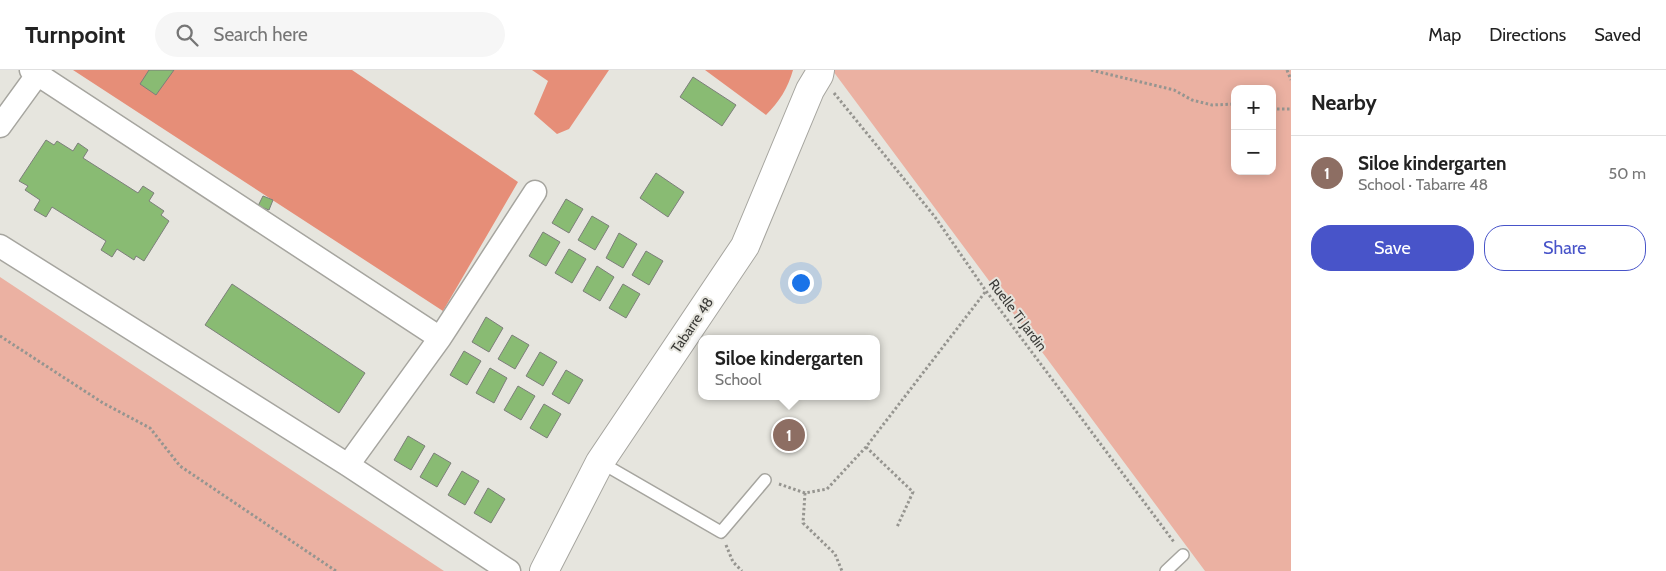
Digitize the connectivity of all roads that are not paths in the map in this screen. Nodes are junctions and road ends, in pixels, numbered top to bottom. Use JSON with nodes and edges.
{"nodes":[{"id":1,"x":34,"y":72,"type":"edge"},
{"id":2,"x":820,"y":73,"type":"edge"},
{"id":3,"x":0,"y":126,"type":"edge"},
{"id":4,"x":535,"y":192,"type":"dead end"},
{"id":5,"x":0,"y":246,"type":"edge"},
{"id":6,"x":440,"y":338,"type":"junction"},
{"id":7,"x":600,"y":462,"type":"junction"},
{"id":8,"x":348,"y":464,"type":"junction"},
{"id":9,"x":765,"y":480,"type":"road end"},
{"id":10,"x":1183,"y":555,"type":"road end"},
{"id":11,"x":509,"y":571,"type":"edge"},
{"id":12,"x":544,"y":571,"type":"edge"},
{"id":13,"x":1166,"y":571,"type":"edge"}],
"edges":[{"from":1,"to":3,"type":"street"},
{"from":1,"to":6,"type":"street"},
{"from":2,"to":7,"type":"street","name":"Tabarre 48"},
{"from":4,"to":6,"type":"street"},
{"from":5,"to":8,"type":"street"},
{"from":6,"to":8,"type":"street"},
{"from":7,"to":9,"type":"lane"},
{"from":7,"to":12,"type":"street","name":"Tabarre 48"},
{"from":8,"to":11,"type":"street"},
{"from":10,"to":13,"type":"lane"}]}
